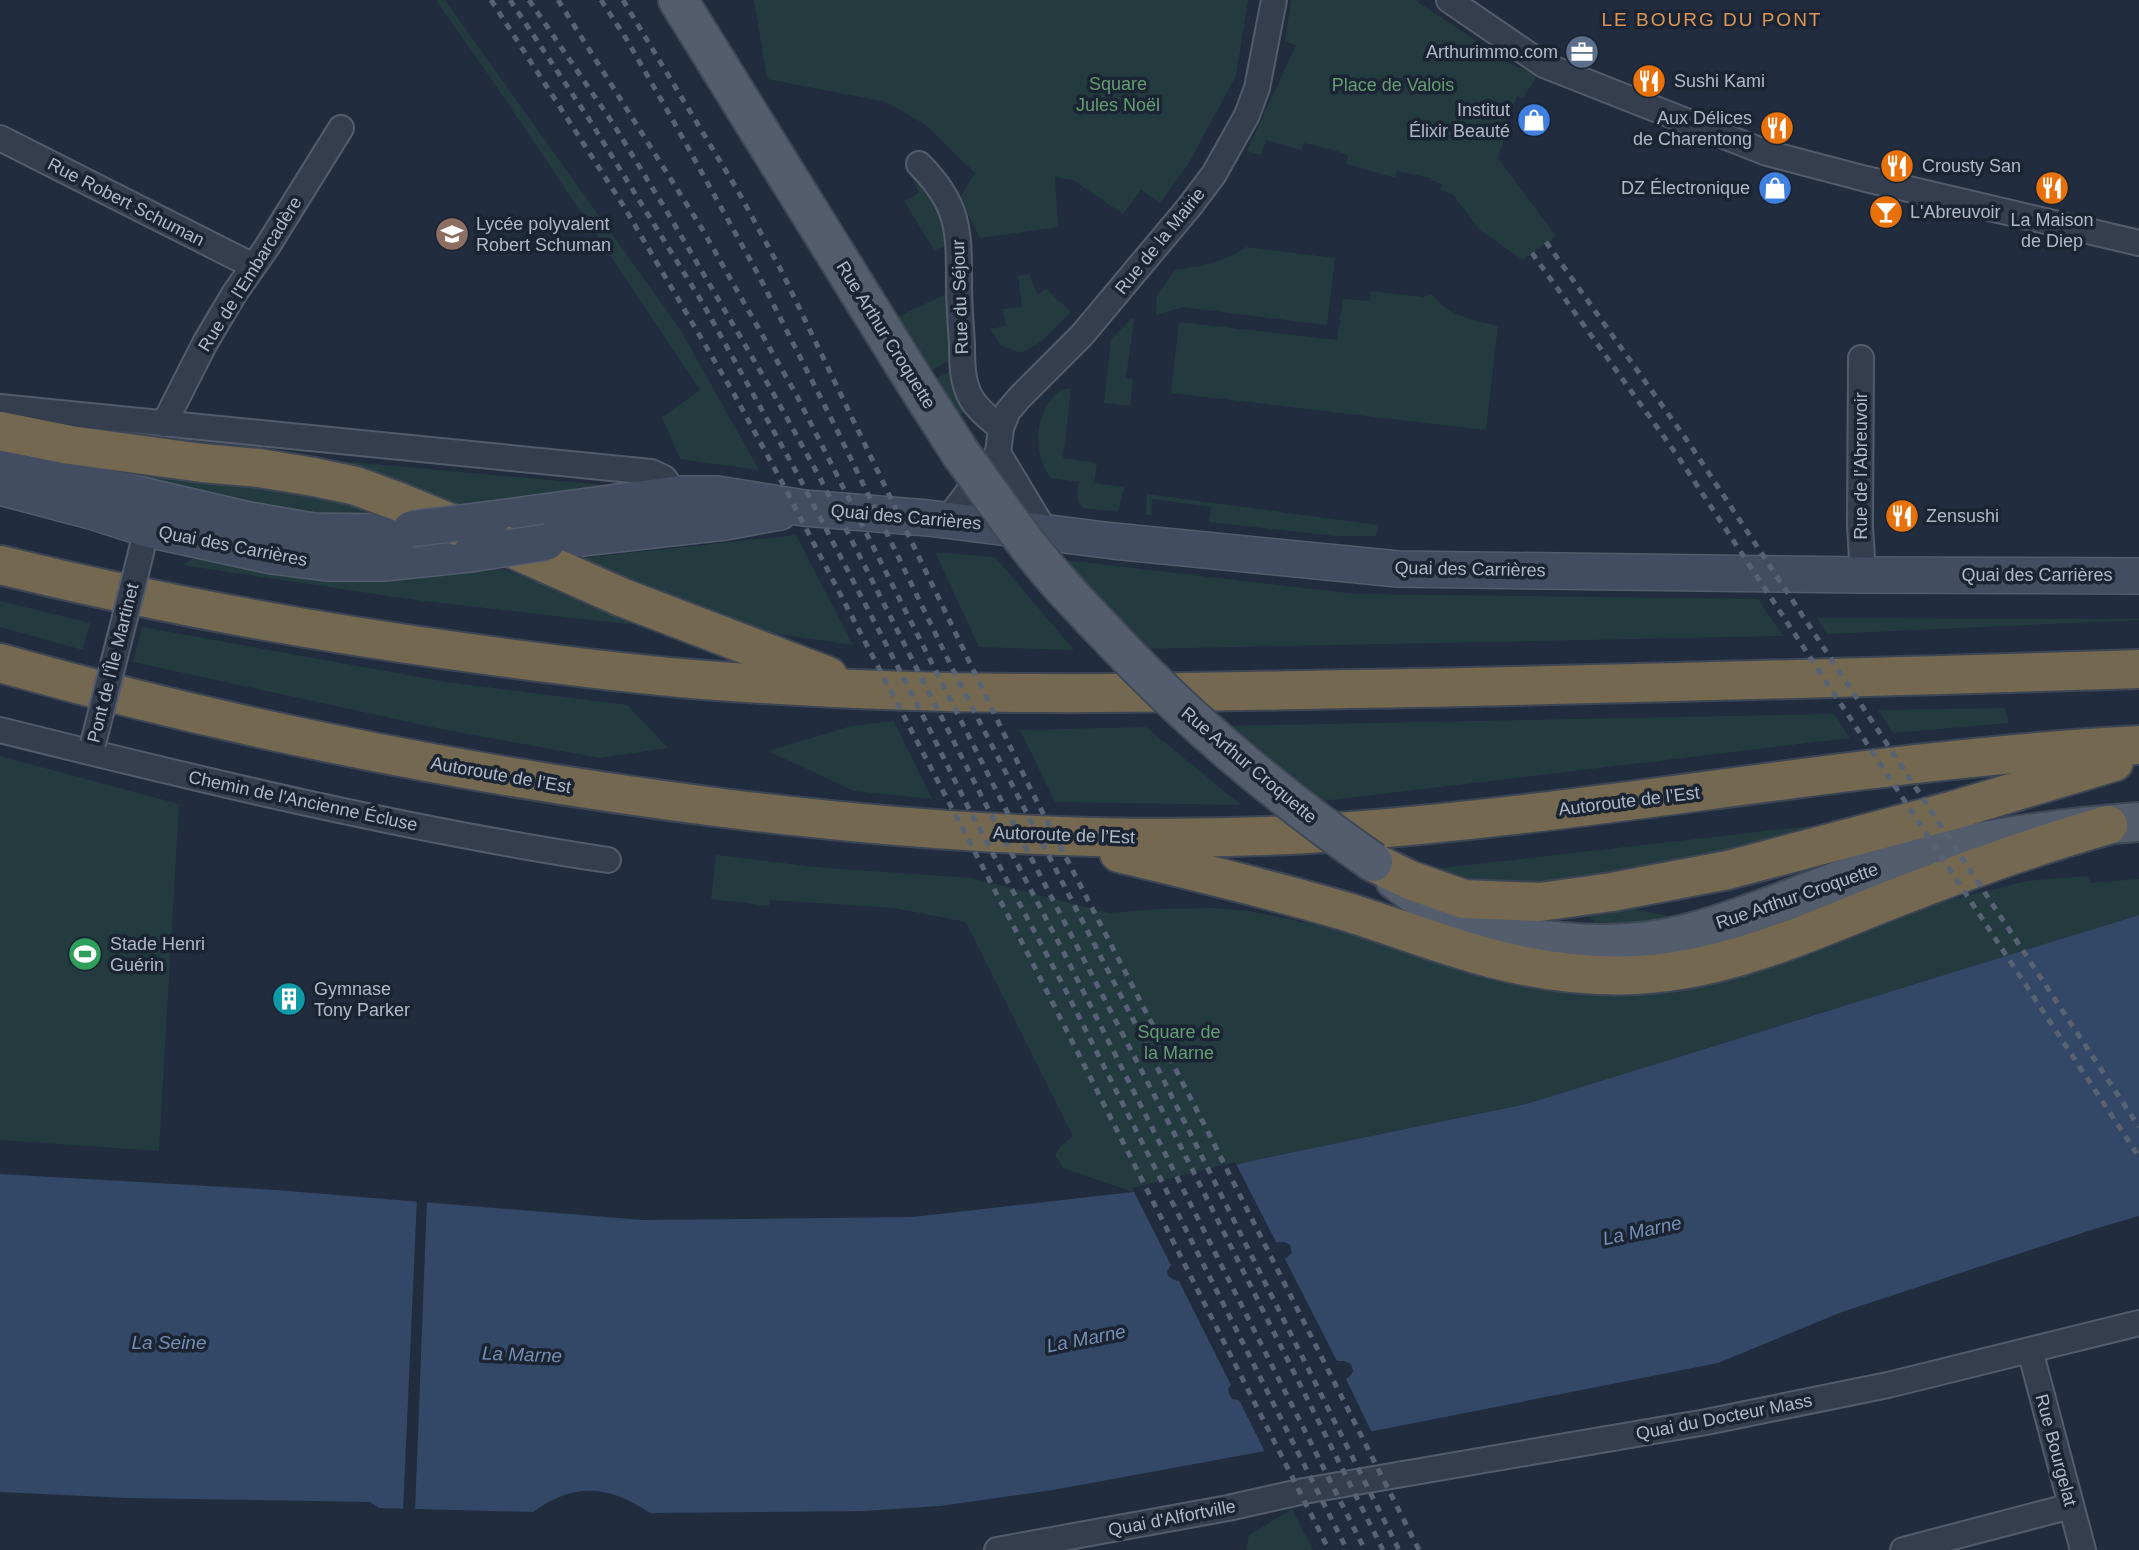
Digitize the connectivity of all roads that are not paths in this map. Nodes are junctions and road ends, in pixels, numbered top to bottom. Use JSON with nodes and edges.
{"nodes":[{"id":1,"x":678,"y":0,"type":"edge"},
{"id":2,"x":1274,"y":0,"type":"edge"},
{"id":3,"x":1449,"y":0,"type":"edge"},
{"id":4,"x":341,"y":128,"type":"dead end"},
{"id":5,"x":0,"y":138,"type":"edge"},
{"id":6,"x":919,"y":164,"type":"dead end"},
{"id":7,"x":2139,"y":243,"type":"edge"},
{"id":8,"x":253,"y":266,"type":"junction"},
{"id":9,"x":1861,"y":358,"type":"dead end"},
{"id":10,"x":0,"y":407,"type":"edge"},
{"id":11,"x":164,"y":424,"type":"junction"},
{"id":12,"x":1001,"y":428,"type":"junction"},
{"id":13,"x":0,"y":431,"type":"edge"},
{"id":14,"x":980,"y":454,"type":"junction"},
{"id":15,"x":0,"y":462,"type":"edge"},
{"id":16,"x":0,"y":487,"type":"edge"},
{"id":17,"x":676,"y":494,"type":"junction"},
{"id":18,"x":804,"y":508,"type":"junction"},
{"id":19,"x":947,"y":520,"type":"junction"},
{"id":20,"x":1045,"y":531,"type":"junction"},
{"id":21,"x":145,"y":536,"type":"junction"},
{"id":22,"x":0,"y":565,"type":"edge"},
{"id":23,"x":1863,"y":575,"type":"junction"},
{"id":24,"x":2139,"y":576,"type":"edge"},
{"id":25,"x":0,"y":663,"type":"edge"},
{"id":26,"x":2139,"y":669,"type":"edge"},
{"id":27,"x":861,"y":689,"type":"junction"},
{"id":28,"x":0,"y":730,"type":"edge"},
{"id":29,"x":2139,"y":746,"type":"edge"},
{"id":30,"x":92,"y":748,"type":"junction"},
{"id":31,"x":2139,"y":755,"type":"edge"},
{"id":32,"x":2123,"y":823,"type":"edge"},
{"id":33,"x":1045,"y":835,"type":"junction"},
{"id":34,"x":608,"y":860,"type":"dead end"},
{"id":35,"x":1373,"y":862,"type":"joint"},
{"id":36,"x":1408,"y":884,"type":"junction"},
{"id":37,"x":2139,"y":1323,"type":"edge"},
{"id":38,"x":2030,"y":1350,"type":"junction"},
{"id":39,"x":1304,"y":1491,"type":"joint"},
{"id":40,"x":2071,"y":1506,"type":"junction"},
{"id":41,"x":998,"y":1550,"type":"edge"},
{"id":42,"x":1903,"y":1550,"type":"edge"},
{"id":43,"x":2083,"y":1550,"type":"edge"}],
"edges":[{"from":1,"to":14,"type":"main road","name":"Rue Arthur Croquette"},
{"from":2,"to":12,"type":"street","name":"Rue de la Mairie"},
{"from":3,"to":7,"type":"street"},
{"from":4,"to":8,"type":"street","name":"Rue de l'Embarcadère"},
{"from":5,"to":8,"type":"street","name":"Rue Robert Schuman"},
{"from":6,"to":12,"type":"street","name":"Rue du Séjour"},
{"from":8,"to":11,"type":"street","name":"Rue de l'Embarcadère"},
{"from":9,"to":23,"type":"street","name":"Rue de l'Abreuvoir"},
{"from":10,"to":11,"type":"street"},
{"from":11,"to":17,"type":"street"},
{"from":12,"to":14,"type":"street","name":"Rue de la Mairie"},
{"from":13,"to":27,"type":"highway"},
{"from":14,"to":19,"type":"street"},
{"from":14,"to":20,"type":"street"},
{"from":14,"to":35,"type":"main road","name":"Rue Arthur Croquette","bridge":true},
{"from":15,"to":21,"type":"main road","name":"Quai des Carrières"},
{"from":16,"to":21,"type":"main road","name":"Quai des Carrières"},
{"from":17,"to":18,"type":"main road","name":"Quai des Carrières"},
{"from":17,"to":21,"type":"main road","name":"Quai des Carrières","bridge":true},
{"from":18,"to":19,"type":"main road","name":"Quai des Carrières"},
{"from":18,"to":21,"type":"main road","name":"Quai des Carrières","bridge":true},
{"from":19,"to":20,"type":"main road","name":"Quai des Carrières"},
{"from":20,"to":23,"type":"main road","name":"Quai des Carrières"},
{"from":21,"to":30,"type":"street","name":"Pont de l'Île Martinet","bridge":true},
{"from":22,"to":27,"type":"highway"},
{"from":23,"to":24,"type":"main road","name":"Quai des Carrières"},
{"from":25,"to":33,"type":"highway","name":"Autoroute de l’Est"},
{"from":26,"to":27,"type":"highway"},
{"from":28,"to":30,"type":"street","name":"Chemin de l'Ancienne Écluse"},
{"from":29,"to":33,"type":"highway","name":"Autoroute de l’Est"},
{"from":30,"to":34,"type":"street","name":"Chemin de l'Ancienne Écluse"},
{"from":31,"to":36,"type":"highway"},
{"from":32,"to":33,"type":"highway"},
{"from":32,"to":36,"type":"main road","name":"Rue Arthur Croquette"},
{"from":35,"to":36,"type":"highway"},
{"from":37,"to":38,"type":"street","name":"Quai du Docteur Mass"},
{"from":38,"to":39,"type":"street","name":"Quai du Docteur Mass"},
{"from":38,"to":40,"type":"street","name":"Rue Bourgelat"},
{"from":39,"to":41,"type":"street","name":"Quai d'Alfortville"},
{"from":40,"to":42,"type":"street"},
{"from":40,"to":43,"type":"street","name":"Rue Bourgelat"}]}
